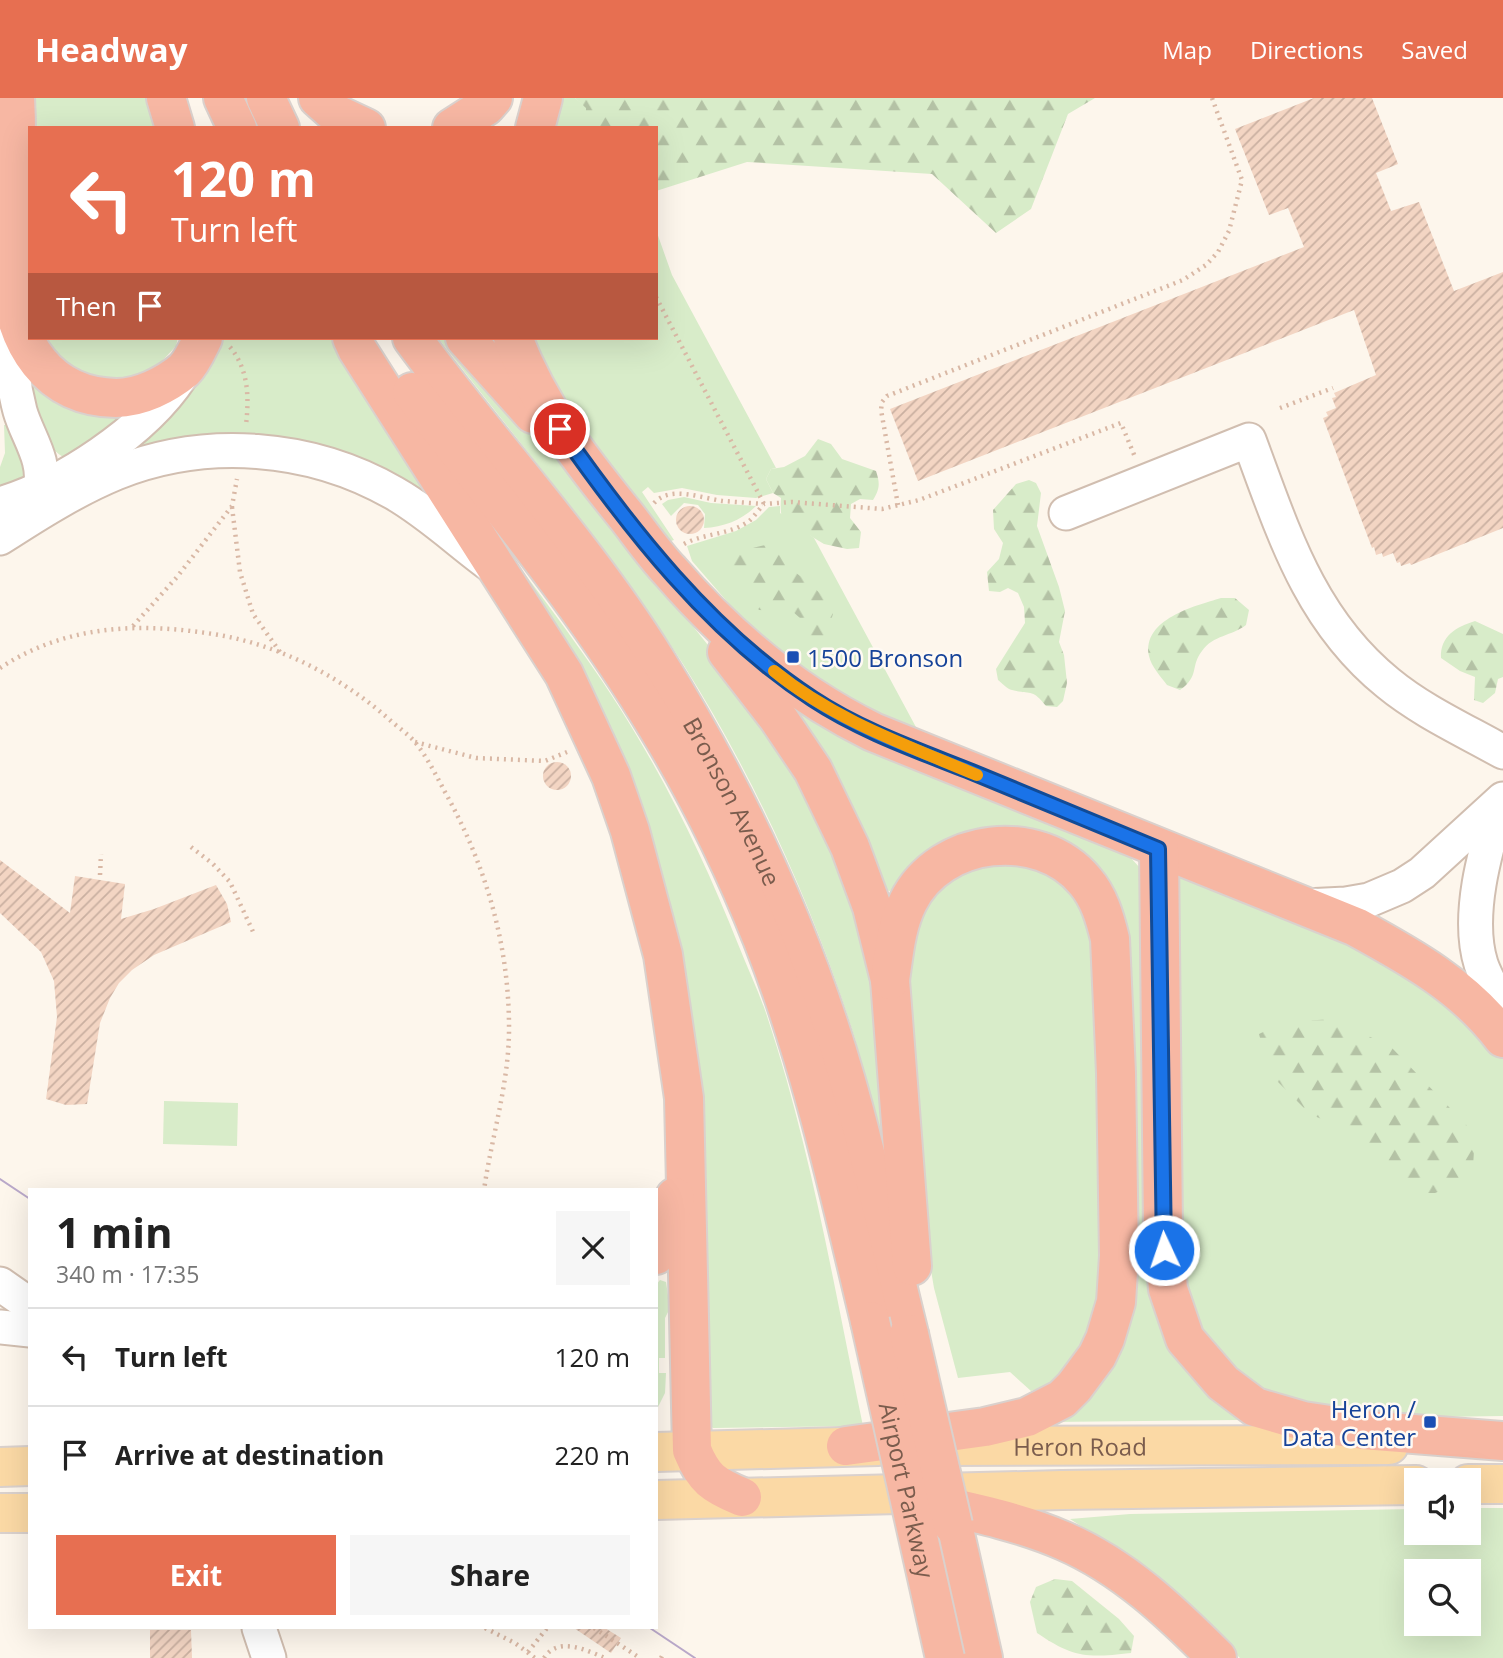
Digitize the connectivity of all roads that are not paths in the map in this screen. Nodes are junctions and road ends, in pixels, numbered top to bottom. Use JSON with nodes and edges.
{"nodes":[{"id":1,"x":15,"y":98,"type":"edge"},
{"id":2,"x":166,"y":98,"type":"edge"},
{"id":3,"x":223,"y":98,"type":"edge"},
{"id":4,"x":266,"y":98,"type":"edge"},
{"id":5,"x":299,"y":98,"type":"edge"},
{"id":6,"x":317,"y":98,"type":"edge"},
{"id":7,"x":493,"y":98,"type":"edge"},
{"id":8,"x":542,"y":98,"type":"edge"},
{"id":9,"x":174,"y":126,"type":"edge"},
{"id":10,"x":236,"y":126,"type":"edge"},
{"id":11,"x":279,"y":126,"type":"edge"},
{"id":12,"x":313,"y":126,"type":"edge"},
{"id":13,"x":362,"y":126,"type":"edge"},
{"id":14,"x":455,"y":126,"type":"edge"},
{"id":15,"x":535,"y":126,"type":"edge"},
{"id":16,"x":10,"y":277,"type":"junction"},
{"id":17,"x":353,"y":340,"type":"edge"},
{"id":18,"x":372,"y":340,"type":"edge"},
{"id":19,"x":414,"y":340,"type":"edge"},
{"id":20,"x":467,"y":340,"type":"edge"},
{"id":21,"x":514,"y":340,"type":"edge"},
{"id":22,"x":205,"y":350,"type":"edge"},
{"id":23,"x":591,"y":473,"type":"junction"},
{"id":24,"x":41,"y":487,"type":"junction"},
{"id":25,"x":14,"y":512,"type":"edge"},
{"id":26,"x":1066,"y":513,"type":"dead end"},
{"id":27,"x":0,"y":538,"type":"edge"},
{"id":28,"x":674,"y":553,"type":"junction"},
{"id":29,"x":500,"y":572,"type":"junction"},
{"id":30,"x":1503,"y":752,"type":"edge"},
{"id":31,"x":1501,"y":802,"type":"edge"},
{"id":32,"x":1158,"y":849,"type":"junction"},
{"id":33,"x":1303,"y":906,"type":"junction"},
{"id":34,"x":890,"y":980,"type":"junction"},
{"id":35,"x":1503,"y":1007,"type":"edge"},
{"id":36,"x":1503,"y":1038,"type":"edge"},
{"id":37,"x":687,"y":1143,"type":"junction"},
{"id":38,"x":658,"y":1250,"type":"edge"},
{"id":39,"x":0,"y":1284,"type":"edge"},
{"id":40,"x":28,"y":1304,"type":"edge"},
{"id":41,"x":870,"y":1321,"type":"joint"},
{"id":42,"x":0,"y":1327,"type":"edge"},
{"id":43,"x":28,"y":1330,"type":"edge"},
{"id":44,"x":909,"y":1334,"type":"junction"},
{"id":45,"x":1503,"y":1442,"type":"edge"},
{"id":46,"x":846,"y":1446,"type":"junction"},
{"id":47,"x":674,"y":1451,"type":"edge"},
{"id":48,"x":28,"y":1466,"type":"edge"},
{"id":49,"x":0,"y":1467,"type":"edge"},
{"id":50,"x":1481,"y":1484,"type":"edge"},
{"id":51,"x":1503,"y":1484,"type":"edge"},
{"id":52,"x":1404,"y":1485,"type":"edge"},
{"id":53,"x":899,"y":1495,"type":"junction"},
{"id":54,"x":742,"y":1497,"type":"junction"},
{"id":55,"x":658,"y":1500,"type":"edge"},
{"id":56,"x":0,"y":1513,"type":"edge"},
{"id":57,"x":28,"y":1513,"type":"edge"},
{"id":58,"x":259,"y":1629,"type":"edge"},
{"id":59,"x":269,"y":1658,"type":"edge"},
{"id":60,"x":945,"y":1658,"type":"edge"},
{"id":61,"x":983,"y":1658,"type":"edge"},
{"id":62,"x":1217,"y":1658,"type":"edge"}],
"edges":[{"from":1,"to":16,"type":"highway"},
{"from":2,"to":9,"type":"highway"},
{"from":3,"to":10,"type":"highway"},
{"from":4,"to":11,"type":"highway"},
{"from":5,"to":12,"type":"highway"},
{"from":6,"to":13,"type":"highway"},
{"from":7,"to":14,"type":"highway"},
{"from":8,"to":15,"type":"highway"},
{"from":16,"to":22,"type":"highway"},
{"from":16,"to":24,"type":"street"},
{"from":17,"to":29,"type":"highway"},
{"from":18,"to":41,"type":"highway","name":"Bronson Avenue"},
{"from":19,"to":44,"type":"highway","name":"Bronson Avenue"},
{"from":20,"to":23,"type":"highway"},
{"from":21,"to":23,"type":"highway"},
{"from":22,"to":24,"type":"street"},
{"from":23,"to":28,"type":"highway"},
{"from":24,"to":25,"type":"street"},
{"from":25,"to":27,"type":"street"},
{"from":25,"to":29,"type":"street"},
{"from":26,"to":30,"type":"street"},
{"from":28,"to":32,"type":"highway"},
{"from":28,"to":34,"type":"highway"},
{"from":29,"to":37,"type":"highway"},
{"from":31,"to":33,"type":"street"},
{"from":31,"to":35,"type":"street"},
{"from":32,"to":33,"type":"highway"},
{"from":32,"to":45,"type":"highway"},
{"from":33,"to":36,"type":"highway"},
{"from":34,"to":44,"type":"highway"},
{"from":34,"to":46,"type":"highway"},
{"from":37,"to":38,"type":"highway"},
{"from":37,"to":47,"type":"highway"},
{"from":39,"to":40,"type":"street"},
{"from":41,"to":60,"type":"highway","name":"Airport Parkway","bridge":true},
{"from":42,"to":43,"type":"street"},
{"from":44,"to":61,"type":"highway","name":"Airport Parkway","bridge":true},
{"from":45,"to":46,"type":"main road","name":"Heron Road"},
{"from":46,"to":47,"type":"main road","name":"Heron Road"},
{"from":47,"to":54,"type":"highway"},
{"from":48,"to":49,"type":"main road"},
{"from":50,"to":51,"type":"main road"},
{"from":52,"to":53,"type":"main road","name":"Heron Road"},
{"from":53,"to":54,"type":"main road","name":"Heron Road"},
{"from":53,"to":62,"type":"highway"},
{"from":54,"to":55,"type":"main road","name":"Heron Road"},
{"from":56,"to":57,"type":"main road"},
{"from":58,"to":59,"type":"street"}]}
